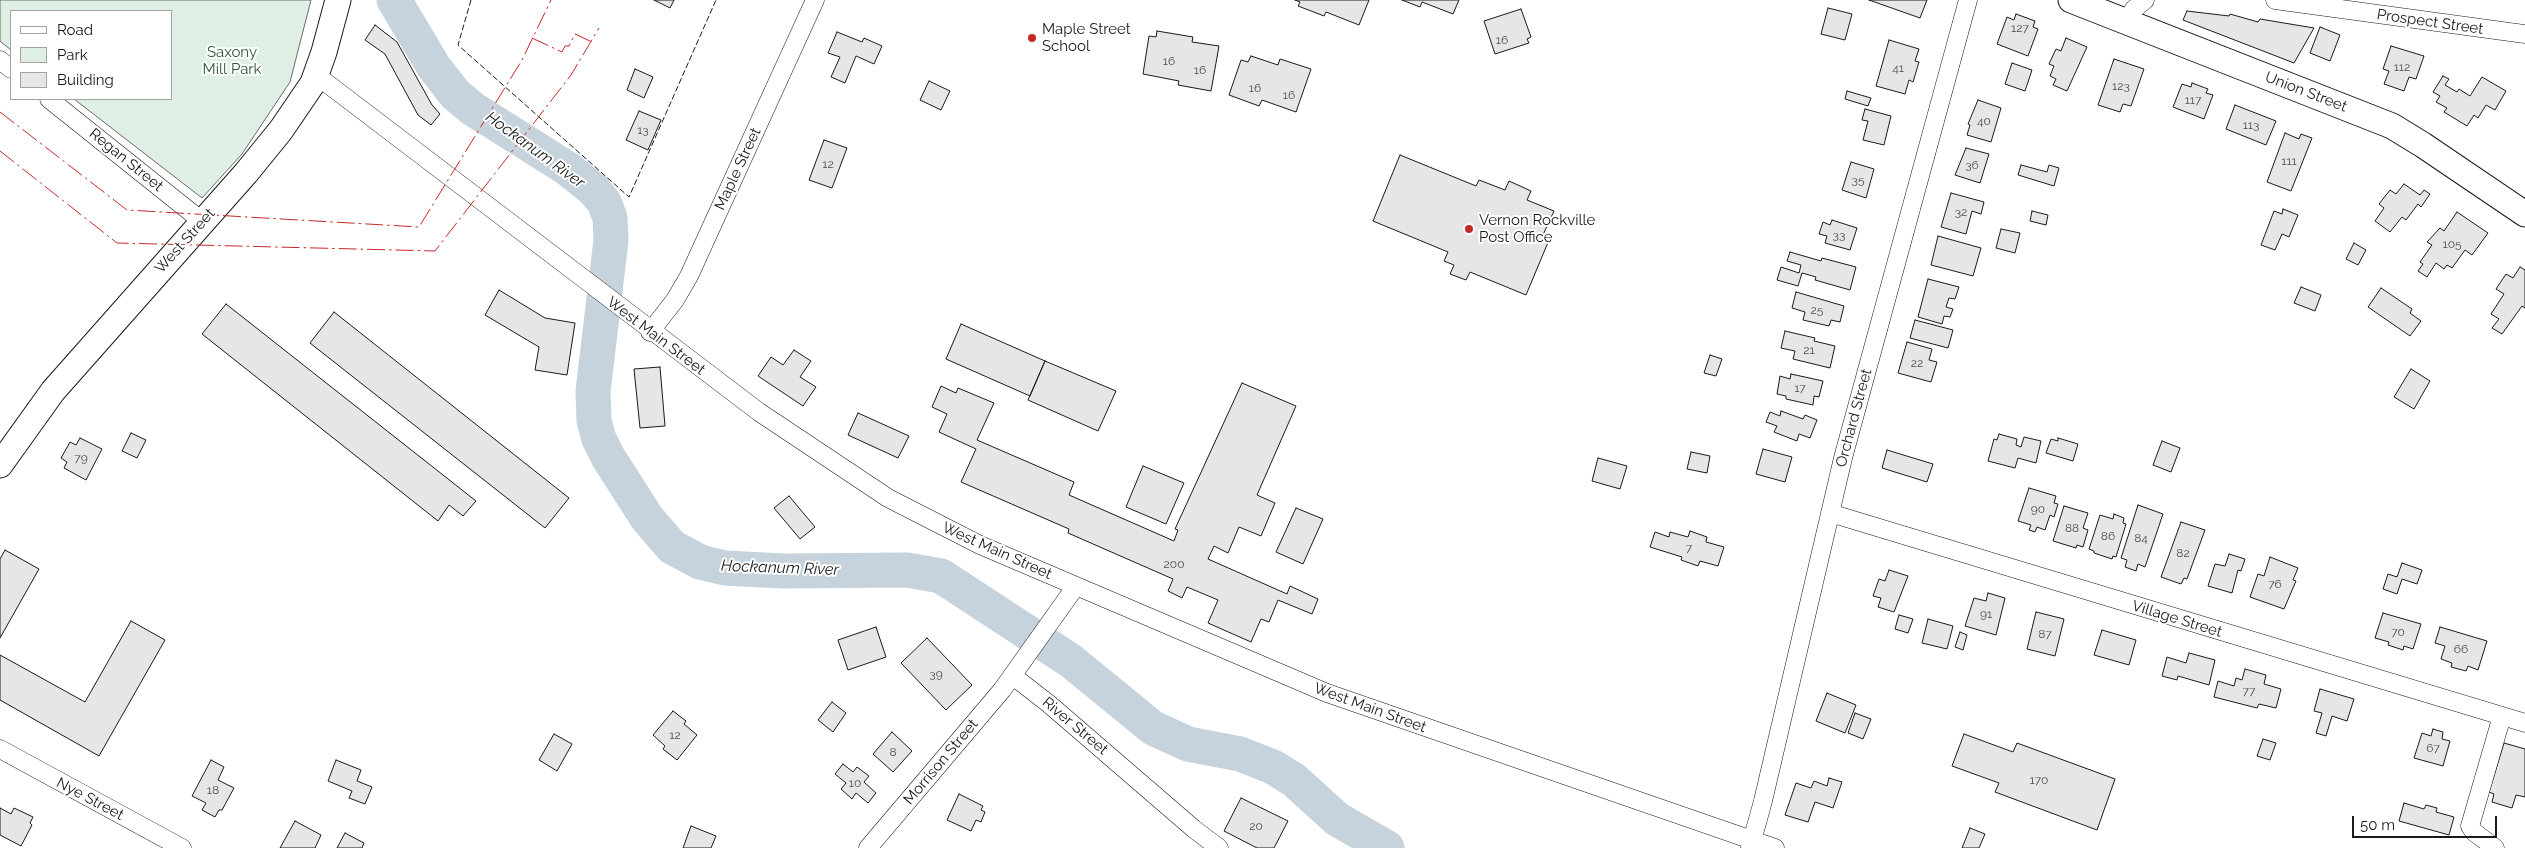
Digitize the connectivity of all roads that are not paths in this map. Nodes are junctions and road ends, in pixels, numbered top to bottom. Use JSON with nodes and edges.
{"nodes":[{"id":1,"x":338,"y":0,"type":"edge"},
{"id":2,"x":815,"y":0,"type":"edge"},
{"id":3,"x":1968,"y":0,"type":"edge"},
{"id":4,"x":2071,"y":0,"type":"edge"},
{"id":5,"x":2145,"y":0,"type":"edge"},
{"id":6,"x":2286,"y":1,"type":"edge"},
{"id":7,"x":2126,"y":22,"type":"junction"},
{"id":8,"x":2525,"y":34,"type":"edge"},
{"id":9,"x":0,"y":60,"type":"edge"},
{"id":10,"x":10,"y":68,"type":"edge"},
{"id":11,"x":316,"y":75,"type":"junction"},
{"id":12,"x":50,"y":100,"type":"edge"},
{"id":13,"x":2525,"y":214,"type":"edge"},
{"id":14,"x":203,"y":222,"type":"junction"},
{"id":15,"x":650,"y":332,"type":"junction"},
{"id":16,"x":0,"y":465,"type":"edge"},
{"id":17,"x":1830,"y":513,"type":"junction"},
{"id":18,"x":1076,"y":586,"type":"junction"},
{"id":19,"x":1013,"y":676,"type":"junction"},
{"id":20,"x":2502,"y":716,"type":"junction"},
{"id":21,"x":2525,"y":723,"type":"edge"},
{"id":22,"x":0,"y":749,"type":"edge"},
{"id":23,"x":1751,"y":844,"type":"edge"},
{"id":24,"x":182,"y":848,"type":"edge"},
{"id":25,"x":868,"y":848,"type":"edge"},
{"id":26,"x":1219,"y":848,"type":"edge"},
{"id":27,"x":1775,"y":848,"type":"edge"},
{"id":28,"x":2495,"y":848,"type":"edge"}],
"edges":[{"from":1,"to":11,"type":"main road","name":"West Street"},
{"from":2,"to":15,"type":"street","name":"Maple Street"},
{"from":3,"to":17,"type":"street","name":"Orchard Street"},
{"from":4,"to":7,"type":"main road","name":"Union Street"},
{"from":5,"to":7,"type":"street"},
{"from":6,"to":8,"type":"street","name":"Prospect Street"},
{"from":7,"to":13,"type":"main road","name":"Union Street"},
{"from":9,"to":10,"type":"street"},
{"from":11,"to":14,"type":"main road","name":"West Street"},
{"from":11,"to":15,"type":"street","name":"West Main Street"},
{"from":12,"to":14,"type":"street","name":"Regan Street"},
{"from":14,"to":16,"type":"main road","name":"West Street"},
{"from":15,"to":18,"type":"street","name":"West Main Street"},
{"from":17,"to":20,"type":"street","name":"Village Street"},
{"from":17,"to":23,"type":"street","name":"Orchard Street"},
{"from":18,"to":19,"type":"street"},
{"from":18,"to":23,"type":"street","name":"West Main Street"},
{"from":19,"to":25,"type":"street","name":"Morrison Street"},
{"from":19,"to":26,"type":"street","name":"River Street"},
{"from":20,"to":21,"type":"street","name":"Village Street"},
{"from":20,"to":28,"type":"street"},
{"from":22,"to":24,"type":"street","name":"Nye Street"},
{"from":23,"to":27,"type":"street","name":"West Main Street"}]}
